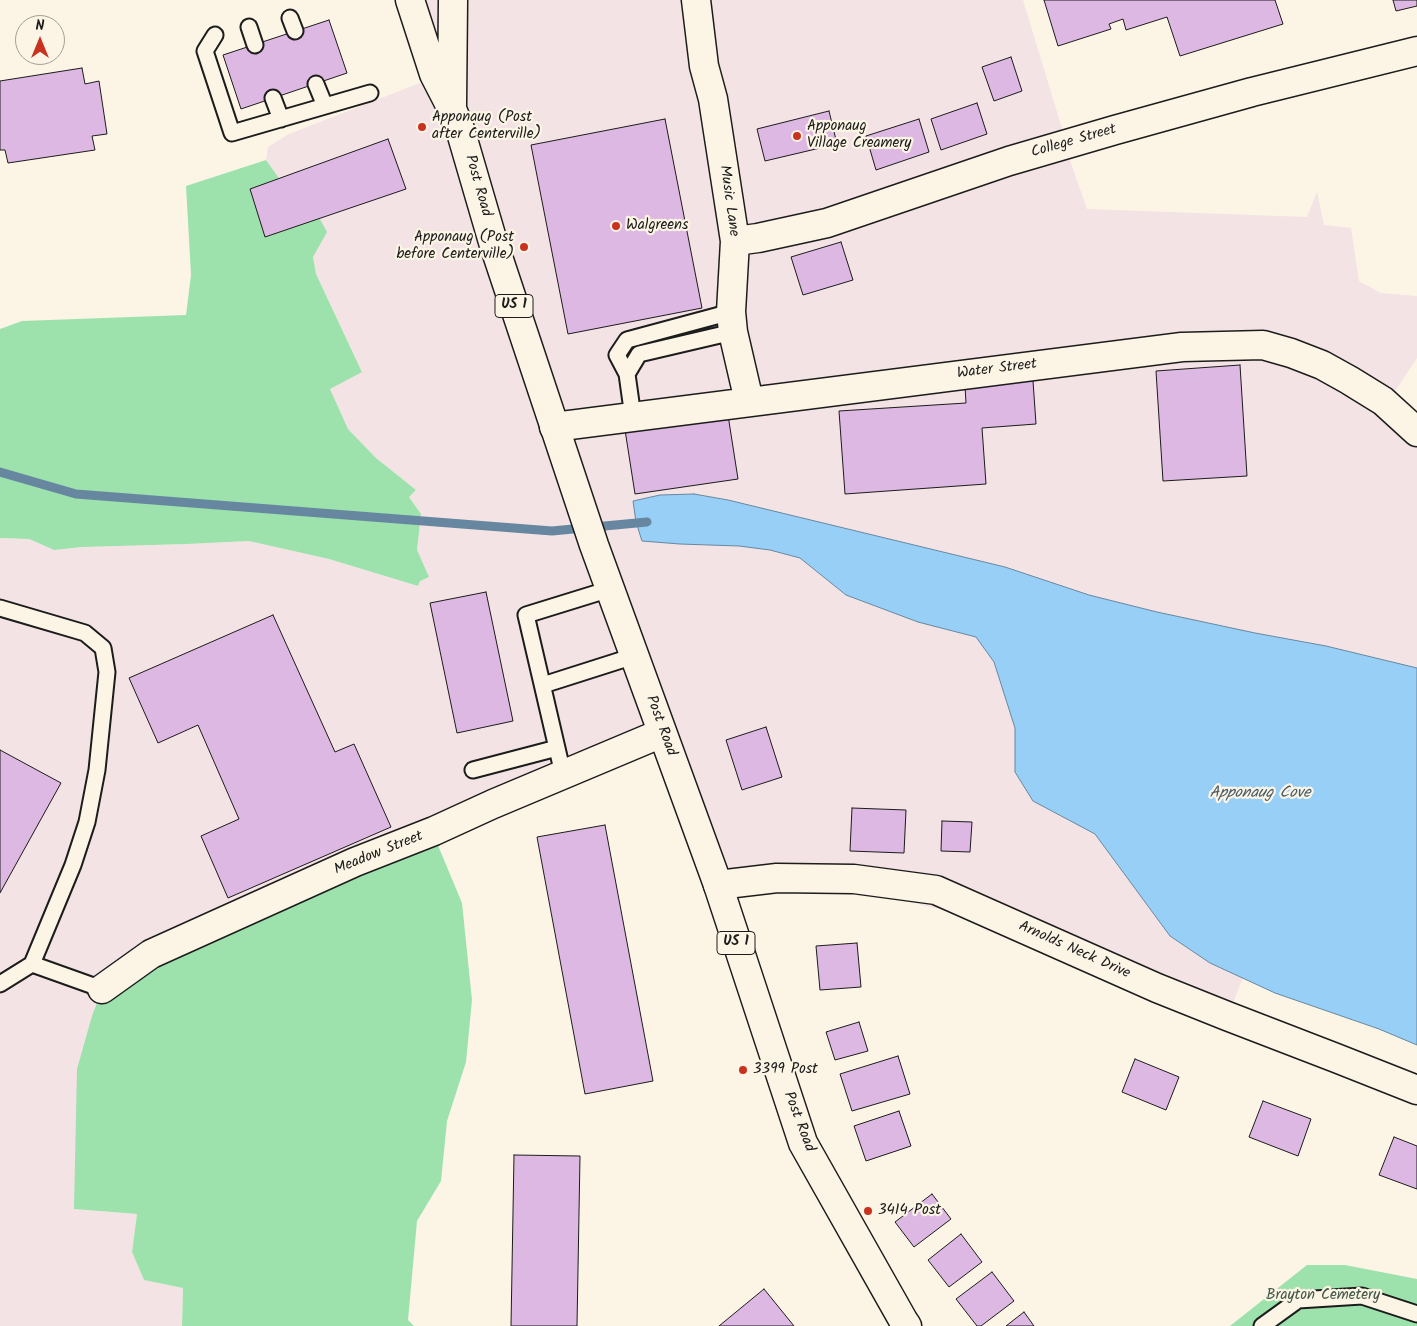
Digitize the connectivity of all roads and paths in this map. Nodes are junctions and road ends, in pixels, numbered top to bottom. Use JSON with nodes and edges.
{"nodes":[{"id":1,"x":410,"y":0,"type":"edge"},
{"id":2,"x":453,"y":0,"type":"edge"},
{"id":3,"x":696,"y":0,"type":"edge"},
{"id":4,"x":249,"y":28,"type":"dead end"},
{"id":5,"x":215,"y":35,"type":"dead end"},
{"id":6,"x":255,"y":45,"type":"dead end"},
{"id":7,"x":1417,"y":51,"type":"edge"},
{"id":8,"x":316,"y":84,"type":"dead end"},
{"id":9,"x":370,"y":93,"type":"dead end"},
{"id":10,"x":274,"y":98,"type":"dead end"},
{"id":11,"x":325,"y":106,"type":"junction"},
{"id":12,"x":452,"y":108,"type":"junction"},
{"id":13,"x":281,"y":119,"type":"junction"},
{"id":14,"x":735,"y":241,"type":"junction"},
{"id":15,"x":732,"y":322,"type":"junction"},
{"id":16,"x":750,"y":401,"type":"junction"},
{"id":17,"x":633,"y":416,"type":"junction"},
{"id":18,"x":554,"y":427,"type":"junction"},
{"id":19,"x":1417,"y":432,"type":"edge"},
{"id":20,"x":610,"y":589,"type":"junction"},
{"id":21,"x":0,"y":608,"type":"edge"},
{"id":22,"x":634,"y":656,"type":"junction"},
{"id":23,"x":543,"y":685,"type":"junction"},
{"id":24,"x":662,"y":733,"type":"junction"},
{"id":25,"x":560,"y":761,"type":"junction"},
{"id":26,"x":473,"y":770,"type":"dead end"},
{"id":27,"x":718,"y":885,"type":"junction"},
{"id":28,"x":32,"y":964,"type":"junction"},
{"id":29,"x":0,"y":984,"type":"edge"},
{"id":30,"x":102,"y":989,"type":"joint"},
{"id":31,"x":1417,"y":1090,"type":"edge"},
{"id":32,"x":1417,"y":1314,"type":"edge"},
{"id":33,"x":907,"y":1326,"type":"edge"},
{"id":34,"x":1262,"y":1326,"type":"edge"}],
"edges":[{"from":1,"to":12,"type":"street","name":"Post Road","number":"US 1"},
{"from":2,"to":12,"type":"street","name":"Post Road","number":"US 1"},
{"from":3,"to":14,"type":"street","name":"Music Lane"},
{"from":4,"to":6,"type":"lane"},
{"from":5,"to":13,"type":"lane"},
{"from":7,"to":14,"type":"street","name":"College Street"},
{"from":8,"to":11,"type":"lane"},
{"from":9,"to":11,"type":"lane"},
{"from":10,"to":13,"type":"lane"},
{"from":11,"to":13,"type":"lane"},
{"from":12,"to":18,"type":"street","name":"Post Road","number":"US 1"},
{"from":14,"to":15,"type":"street","name":"Music Lane"},
{"from":15,"to":16,"type":"street","name":"Music Lane"},
{"from":15,"to":17,"type":"lane"},
{"from":16,"to":17,"type":"street","name":"Water Street"},
{"from":16,"to":19,"type":"street","name":"Water Street"},
{"from":17,"to":18,"type":"street","name":"Water Street"},
{"from":18,"to":20,"type":"street","name":"Post Road","number":"US 1"},
{"from":20,"to":22,"type":"street","name":"Post Road","number":"US 1"},
{"from":20,"to":23,"type":"lane"},
{"from":21,"to":28,"type":"lane"},
{"from":22,"to":23,"type":"lane"},
{"from":22,"to":24,"type":"street","name":"Post Road","number":"US 1"},
{"from":23,"to":25,"type":"lane"},
{"from":24,"to":25,"type":"street","name":"Meadow Street"},
{"from":24,"to":27,"type":"street","name":"Post Road","number":"US 1"},
{"from":25,"to":26,"type":"lane"},
{"from":25,"to":30,"type":"street","name":"Meadow Street"},
{"from":27,"to":31,"type":"street","name":"Arnolds Neck Drive"},
{"from":27,"to":33,"type":"street","name":"Post Road","number":"US 1"},
{"from":28,"to":29,"type":"lane"},
{"from":28,"to":30,"type":"lane"},
{"from":32,"to":34,"type":"lane"}]}
